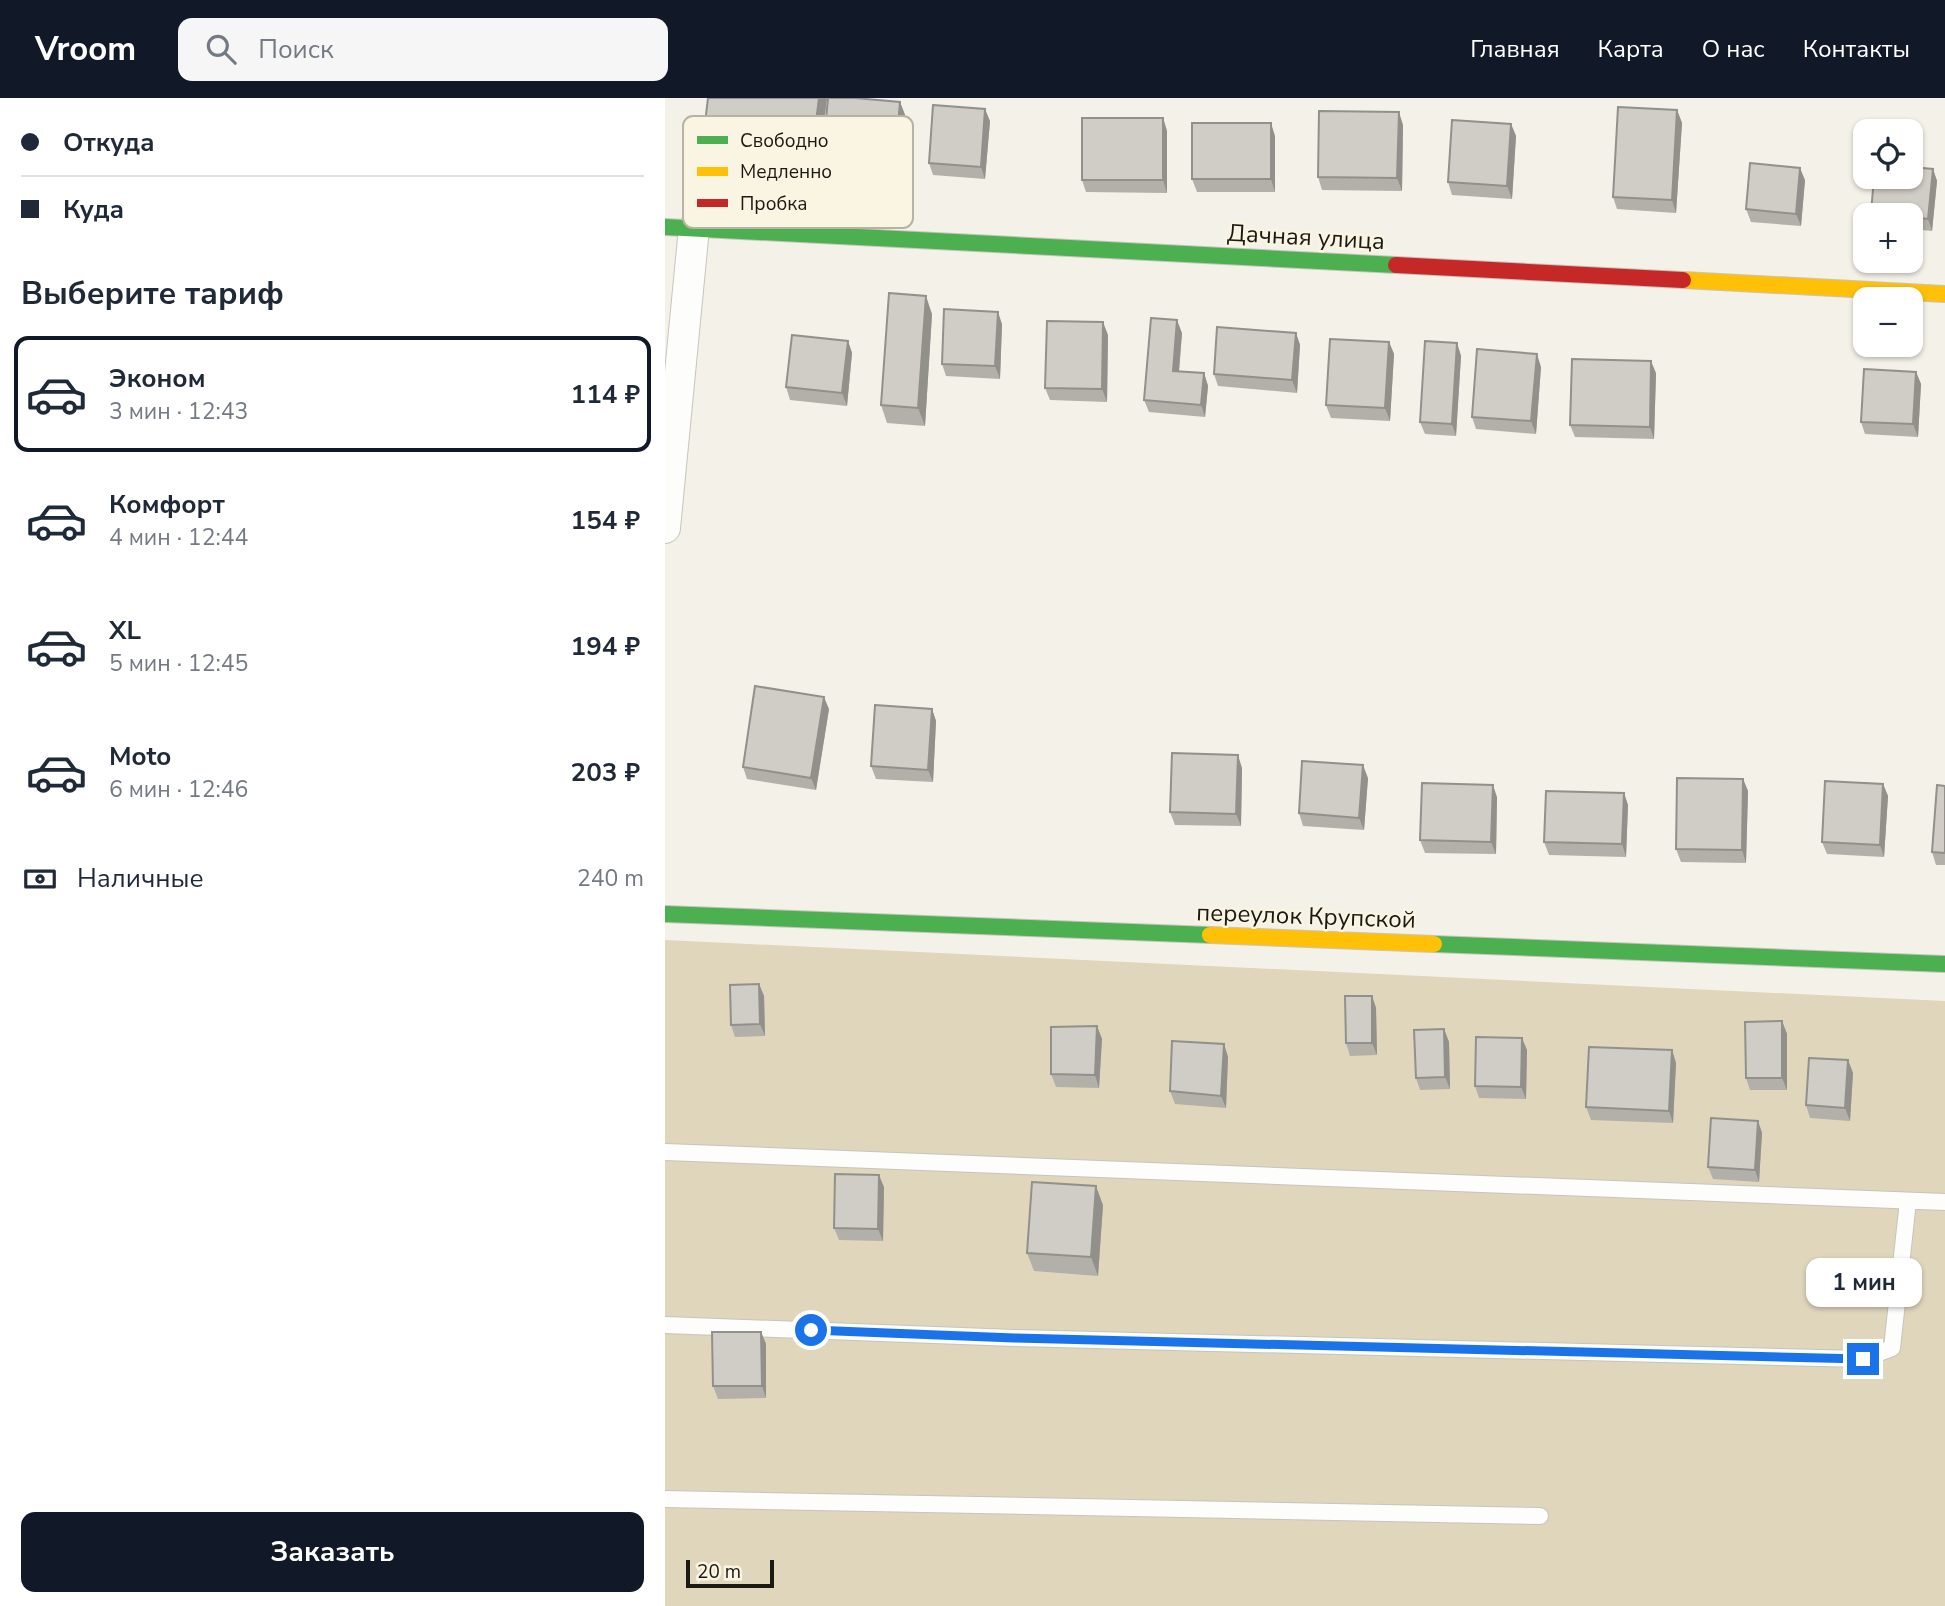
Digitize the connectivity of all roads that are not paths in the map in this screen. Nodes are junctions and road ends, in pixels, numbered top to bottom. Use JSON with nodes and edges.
{"nodes":[{"id":1,"x":680,"y":227,"type":"edge"},
{"id":2,"x":699,"y":228,"type":"edge"},
{"id":3,"x":1945,"y":294,"type":"edge"},
{"id":4,"x":665,"y":528,"type":"edge"},
{"id":5,"x":665,"y":914,"type":"edge"},
{"id":6,"x":1945,"y":964,"type":"edge"},
{"id":7,"x":665,"y":1152,"type":"edge"},
{"id":8,"x":1908,"y":1201,"type":"junction"},
{"id":9,"x":1945,"y":1202,"type":"edge"},
{"id":10,"x":665,"y":1325,"type":"edge"},
{"id":11,"x":665,"y":1499,"type":"edge"},
{"id":12,"x":1540,"y":1516,"type":"dead end"}],
"edges":[{"from":1,"to":4,"type":"street"},
{"from":2,"to":3,"type":"street","name":"Дачная улица"},
{"from":5,"to":6,"type":"street","name":"переулок Крупской"},
{"from":7,"to":8,"type":"lane"},
{"from":8,"to":9,"type":"lane"},
{"from":8,"to":10,"type":"lane"},
{"from":11,"to":12,"type":"lane"}]}
